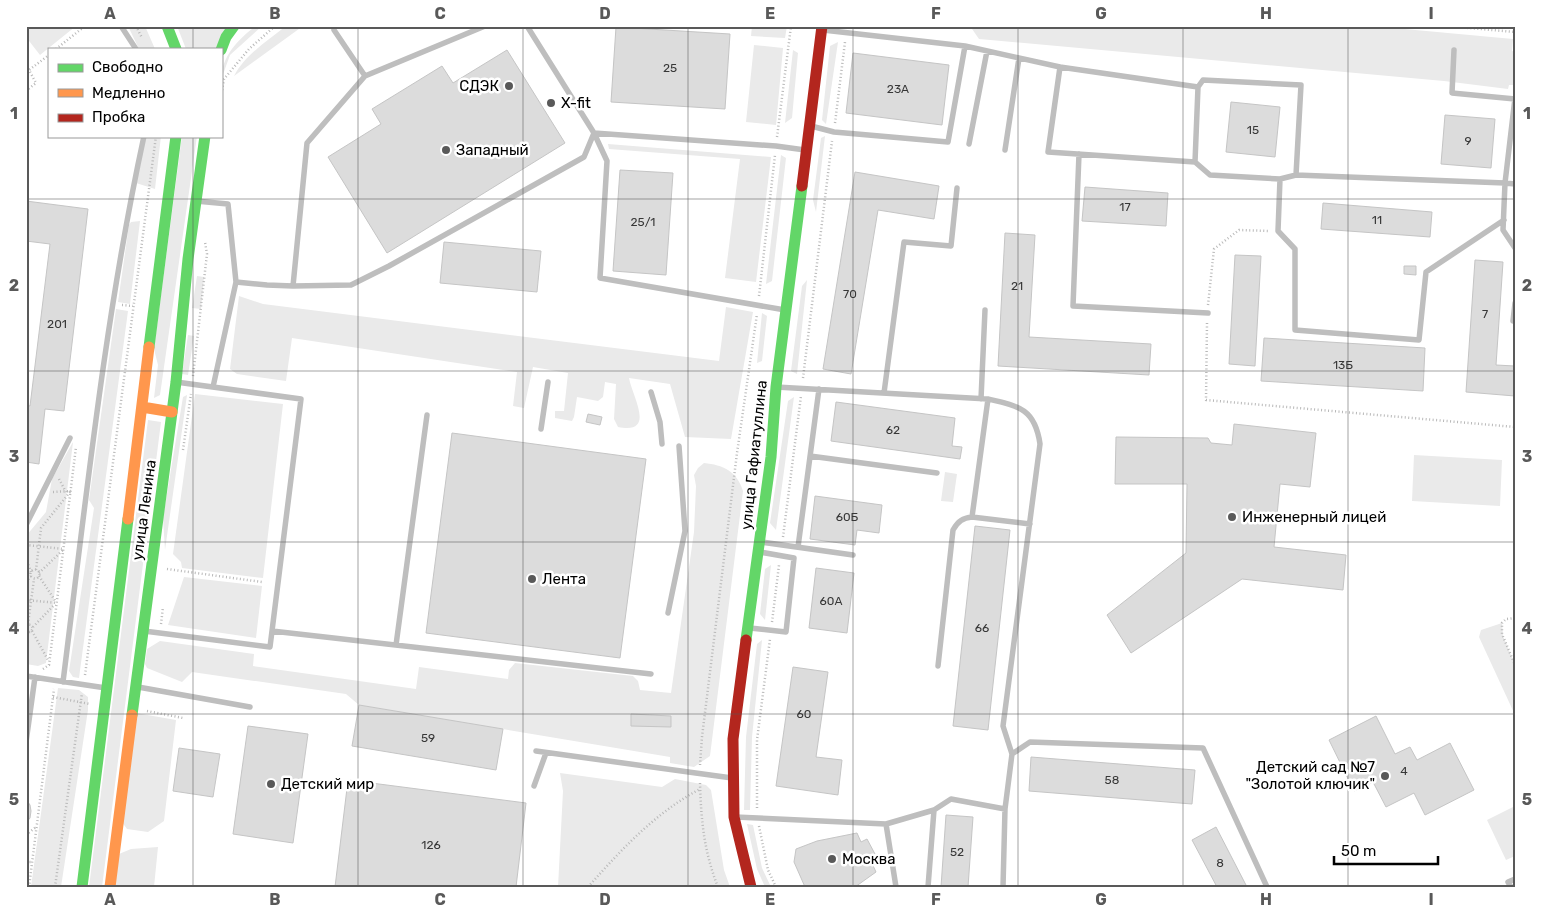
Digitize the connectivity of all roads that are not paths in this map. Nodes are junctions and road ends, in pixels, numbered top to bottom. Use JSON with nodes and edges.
{"nodes":[{"id":1,"x":121,"y":26,"type":"edge"},
{"id":2,"x":167,"y":26,"type":"edge"},
{"id":3,"x":234,"y":26,"type":"edge"},
{"id":4,"x":485,"y":26,"type":"edge"},
{"id":5,"x":527,"y":26,"type":"edge"},
{"id":6,"x":821,"y":28,"type":"edge"},
{"id":7,"x":334,"y":30,"type":"dead end"},
{"id":8,"x":964,"y":46,"type":"junction"},
{"id":9,"x":135,"y":48,"type":"edge"},
{"id":10,"x":176,"y":48,"type":"edge"},
{"id":11,"x":222,"y":48,"type":"edge"},
{"id":12,"x":1454,"y":50,"type":"dead end"},
{"id":13,"x":987,"y":51,"type":"junction"},
{"id":14,"x":1019,"y":58,"type":"junction"},
{"id":15,"x":1060,"y":67,"type":"junction"},
{"id":16,"x":365,"y":76,"type":"junction"},
{"id":17,"x":1198,"y":87,"type":"junction"},
{"id":18,"x":1515,"y":98,"type":"edge"},
{"id":19,"x":810,"y":126,"type":"junction"},
{"id":20,"x":594,"y":133,"type":"junction"},
{"id":21,"x":144,"y":138,"type":"edge"},
{"id":22,"x":176,"y":138,"type":"edge"},
{"id":23,"x":205,"y":138,"type":"edge"},
{"id":24,"x":969,"y":144,"type":"dead end"},
{"id":25,"x":807,"y":150,"type":"junction"},
{"id":26,"x":1005,"y":150,"type":"dead end"},
{"id":27,"x":1079,"y":154,"type":"junction"},
{"id":28,"x":1195,"y":162,"type":"junction"},
{"id":29,"x":1296,"y":175,"type":"junction"},
{"id":30,"x":1280,"y":178,"type":"junction"},
{"id":31,"x":1505,"y":183,"type":"junction"},
{"id":32,"x":1515,"y":184,"type":"edge"},
{"id":33,"x":957,"y":188,"type":"dead end"},
{"id":34,"x":194,"y":201,"type":"junction"},
{"id":35,"x":1504,"y":220,"type":"junction"},
{"id":36,"x":1515,"y":248,"type":"edge"},
{"id":37,"x":236,"y":282,"type":"junction"},
{"id":38,"x":293,"y":286,"type":"junction"},
{"id":39,"x":1515,"y":303,"type":"edge"},
{"id":40,"x":786,"y":310,"type":"junction"},
{"id":41,"x":984,"y":310,"type":"dead end"},
{"id":42,"x":1208,"y":313,"type":"road end"},
{"id":43,"x":1515,"y":321,"type":"edge"},
{"id":44,"x":176,"y":382,"type":"junction"},
{"id":45,"x":548,"y":382,"type":"dead end"},
{"id":46,"x":213,"y":387,"type":"junction"},
{"id":47,"x":776,"y":387,"type":"junction"},
{"id":48,"x":819,"y":389,"type":"junction"},
{"id":49,"x":651,"y":392,"type":"dead end"},
{"id":50,"x":884,"y":393,"type":"junction"},
{"id":51,"x":981,"y":399,"type":"junction"},
{"id":52,"x":988,"y":399,"type":"junction"},
{"id":53,"x":142,"y":407,"type":"junction"},
{"id":54,"x":172,"y":412,"type":"junction"},
{"id":55,"x":427,"y":415,"type":"dead end"},
{"id":56,"x":541,"y":429,"type":"dead end"},
{"id":57,"x":70,"y":438,"type":"road end"},
{"id":58,"x":662,"y":444,"type":"dead end"},
{"id":59,"x":679,"y":446,"type":"dead end"},
{"id":60,"x":810,"y":456,"type":"junction"},
{"id":61,"x":937,"y":473,"type":"dead end"},
{"id":62,"x":972,"y":517,"type":"junction"},
{"id":63,"x":1030,"y":524,"type":"junction"},
{"id":64,"x":26,"y":525,"type":"edge"},
{"id":65,"x":759,"y":547,"type":"junction"},
{"id":66,"x":798,"y":547,"type":"junction"},
{"id":67,"x":853,"y":555,"type":"dead end"},
{"id":68,"x":668,"y":613,"type":"dead end"},
{"id":69,"x":748,"y":627,"type":"junction"},
{"id":70,"x":143,"y":631,"type":"junction"},
{"id":71,"x":272,"y":631,"type":"junction"},
{"id":72,"x":396,"y":645,"type":"junction"},
{"id":73,"x":938,"y":666,"type":"dead end"},
{"id":74,"x":651,"y":674,"type":"dead end"},
{"id":75,"x":26,"y":676,"type":"edge"},
{"id":76,"x":34,"y":677,"type":"junction"},
{"id":77,"x":64,"y":682,"type":"junction"},
{"id":78,"x":136,"y":686,"type":"junction"},
{"id":79,"x":108,"y":688,"type":"junction"},
{"id":80,"x":250,"y":707,"type":"dead end"},
{"id":81,"x":26,"y":742,"type":"edge"},
{"id":82,"x":536,"y":751,"type":"dead end"},
{"id":83,"x":546,"y":752,"type":"junction"},
{"id":84,"x":1012,"y":754,"type":"junction"},
{"id":85,"x":734,"y":778,"type":"junction"},
{"id":86,"x":534,"y":786,"type":"dead end"},
{"id":87,"x":1005,"y":809,"type":"junction"},
{"id":88,"x":934,"y":810,"type":"junction"},
{"id":89,"x":734,"y":817,"type":"junction"},
{"id":90,"x":886,"y":824,"type":"junction"},
{"id":91,"x":1515,"y":879,"type":"edge"},
{"id":92,"x":82,"y":887,"type":"edge"},
{"id":93,"x":110,"y":887,"type":"edge"},
{"id":94,"x":750,"y":887,"type":"edge"},
{"id":95,"x":896,"y":887,"type":"edge"},
{"id":96,"x":928,"y":887,"type":"edge"},
{"id":97,"x":1003,"y":887,"type":"edge"},
{"id":98,"x":1267,"y":887,"type":"edge"},
{"id":99,"x":1511,"y":887,"type":"edge"}],
"edges":[{"from":1,"to":9,"type":"lane"},
{"from":2,"to":10,"type":"main road"},
{"from":3,"to":11,"type":"main road"},
{"from":4,"to":16,"type":"lane"},
{"from":5,"to":20,"type":"lane"},
{"from":6,"to":8,"type":"lane"},
{"from":6,"to":19,"type":"main road","name":"улица Гафиатуллина"},
{"from":7,"to":16,"type":"lane"},
{"from":8,"to":13,"type":"lane"},
{"from":8,"to":19,"type":"lane"},
{"from":12,"to":18,"type":"lane"},
{"from":13,"to":14,"type":"lane"},
{"from":13,"to":24,"type":"lane"},
{"from":14,"to":15,"type":"lane"},
{"from":14,"to":26,"type":"lane"},
{"from":15,"to":17,"type":"lane"},
{"from":15,"to":27,"type":"lane"},
{"from":16,"to":38,"type":"lane"},
{"from":17,"to":28,"type":"lane"},
{"from":17,"to":29,"type":"lane"},
{"from":18,"to":31,"type":"lane"},
{"from":19,"to":25,"type":"main road","name":"улица Гафиатуллина"},
{"from":20,"to":25,"type":"lane"},
{"from":20,"to":38,"type":"lane"},
{"from":20,"to":40,"type":"lane"},
{"from":21,"to":77,"type":"lane"},
{"from":22,"to":53,"type":"main road","name":"улица Ленина"},
{"from":23,"to":34,"type":"main road","name":"улица Ленина"},
{"from":25,"to":40,"type":"main road","name":"улица Гафиатуллина"},
{"from":27,"to":28,"type":"lane"},
{"from":27,"to":42,"type":"lane"},
{"from":28,"to":30,"type":"lane"},
{"from":29,"to":30,"type":"lane"},
{"from":29,"to":31,"type":"lane"},
{"from":30,"to":35,"type":"lane"},
{"from":31,"to":32,"type":"lane"},
{"from":31,"to":35,"type":"lane"},
{"from":33,"to":50,"type":"lane"},
{"from":34,"to":37,"type":"lane"},
{"from":34,"to":44,"type":"main road","name":"улица Ленина"},
{"from":35,"to":36,"type":"lane"},
{"from":37,"to":38,"type":"lane"},
{"from":37,"to":46,"type":"lane"},
{"from":39,"to":43,"type":"lane"},
{"from":40,"to":47,"type":"main road","name":"улица Гафиатуллина"},
{"from":41,"to":51,"type":"lane"},
{"from":44,"to":46,"type":"lane"},
{"from":44,"to":54,"type":"main road","name":"улица Ленина"},
{"from":45,"to":56,"type":"lane"},
{"from":46,"to":71,"type":"lane"},
{"from":47,"to":48,"type":"lane"},
{"from":47,"to":65,"type":"main road","name":"улица Гафиатуллина"},
{"from":48,"to":50,"type":"lane"},
{"from":48,"to":60,"type":"lane"},
{"from":49,"to":58,"type":"lane"},
{"from":50,"to":51,"type":"lane"},
{"from":51,"to":52,"type":"lane"},
{"from":52,"to":62,"type":"lane"},
{"from":52,"to":63,"type":"lane"},
{"from":53,"to":54,"type":"main road"},
{"from":53,"to":79,"type":"main road","name":"улица Ленина"},
{"from":54,"to":70,"type":"main road","name":"улица Ленина"},
{"from":55,"to":72,"type":"lane"},
{"from":57,"to":64,"type":"lane"},
{"from":59,"to":68,"type":"lane"},
{"from":60,"to":61,"type":"lane"},
{"from":60,"to":66,"type":"lane"},
{"from":62,"to":63,"type":"lane"},
{"from":62,"to":73,"type":"lane"},
{"from":63,"to":84,"type":"lane"},
{"from":65,"to":66,"type":"lane"},
{"from":65,"to":69,"type":"main road","name":"улица Гафиатуллина"},
{"from":65,"to":69,"type":"lane"},
{"from":66,"to":67,"type":"lane"},
{"from":69,"to":85,"type":"main road","name":"улица Гафиатуллина"},
{"from":70,"to":71,"type":"lane"},
{"from":70,"to":78,"type":"main road","name":"улица Ленина"},
{"from":71,"to":72,"type":"lane"},
{"from":72,"to":74,"type":"lane"},
{"from":75,"to":76,"type":"lane"},
{"from":76,"to":77,"type":"lane"},
{"from":76,"to":81,"type":"lane"},
{"from":77,"to":79,"type":"lane"},
{"from":78,"to":80,"type":"lane"},
{"from":78,"to":93,"type":"main road","name":"улица Ленина"},
{"from":79,"to":92,"type":"main road","name":"улица Ленина"},
{"from":82,"to":83,"type":"lane"},
{"from":83,"to":85,"type":"lane"},
{"from":83,"to":86,"type":"lane"},
{"from":84,"to":87,"type":"lane"},
{"from":84,"to":98,"type":"lane"},
{"from":85,"to":89,"type":"main road","name":"улица Гафиатуллина"},
{"from":87,"to":88,"type":"lane"},
{"from":87,"to":97,"type":"lane"},
{"from":88,"to":90,"type":"lane"},
{"from":88,"to":96,"type":"lane"},
{"from":89,"to":90,"type":"lane"},
{"from":89,"to":94,"type":"main road","name":"улица Гафиатуллина"},
{"from":90,"to":95,"type":"lane"},
{"from":91,"to":99,"type":"lane"}]}
